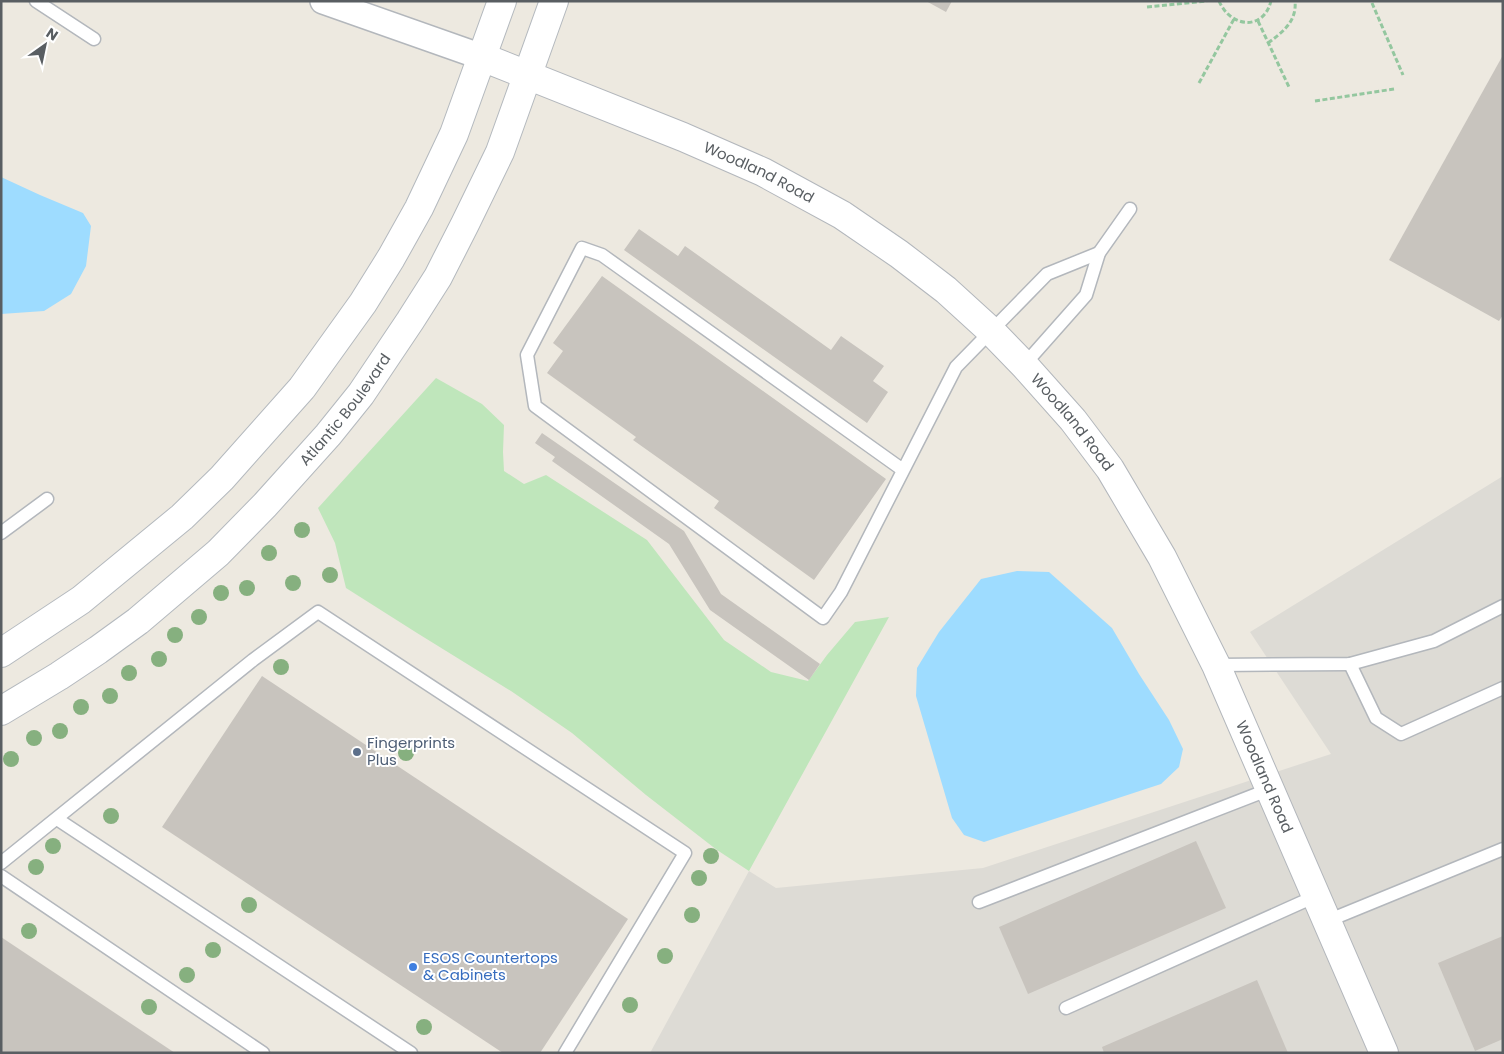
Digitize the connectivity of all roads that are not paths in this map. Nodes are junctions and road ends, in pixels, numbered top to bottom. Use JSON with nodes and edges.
{"nodes":[{"id":1,"x":36,"y":1,"type":"edge"},
{"id":2,"x":323,"y":1,"type":"edge"},
{"id":3,"x":502,"y":1,"type":"edge"},
{"id":4,"x":554,"y":1,"type":"edge"},
{"id":5,"x":94,"y":39,"type":"dead end"},
{"id":6,"x":482,"y":57,"type":"junction"},
{"id":7,"x":527,"y":75,"type":"junction"},
{"id":8,"x":1130,"y":209,"type":"dead end"},
{"id":9,"x":1099,"y":253,"type":"junction"},
{"id":10,"x":991,"y":331,"type":"junction"},
{"id":11,"x":1024,"y":365,"type":"junction"},
{"id":12,"x":903,"y":470,"type":"junction"},
{"id":13,"x":47,"y":498,"type":"dead end"},
{"id":14,"x":1,"y":533,"type":"edge"},
{"id":15,"x":1503,"y":606,"type":"edge"},
{"id":16,"x":1,"y":653,"type":"edge"},
{"id":17,"x":1350,"y":664,"type":"junction"},
{"id":18,"x":1216,"y":665,"type":"junction"},
{"id":19,"x":1503,"y":688,"type":"edge"},
{"id":20,"x":1,"y":711,"type":"edge"},
{"id":21,"x":1270,"y":789,"type":"junction"},
{"id":22,"x":57,"y":819,"type":"junction"},
{"id":23,"x":1503,"y":849,"type":"edge"},
{"id":24,"x":1,"y":863,"type":"edge"},
{"id":25,"x":1,"y":876,"type":"edge"},
{"id":26,"x":1316,"y":896,"type":"junction"},
{"id":27,"x":979,"y":902,"type":"dead end"},
{"id":28,"x":1327,"y":921,"type":"junction"},
{"id":29,"x":1066,"y":1008,"type":"dead end"},
{"id":30,"x":263,"y":1053,"type":"edge"},
{"id":31,"x":411,"y":1053,"type":"edge"},
{"id":32,"x":565,"y":1053,"type":"edge"},
{"id":33,"x":1384,"y":1053,"type":"edge"}],
"edges":[{"from":1,"to":5,"type":"lane"},
{"from":2,"to":6,"type":"street"},
{"from":3,"to":6,"type":"main road"},
{"from":4,"to":7,"type":"main road","name":"Atlantic Boulevard"},
{"from":6,"to":7,"type":"main road","name":"Woodland Road"},
{"from":6,"to":16,"type":"main road"},
{"from":7,"to":10,"type":"main road","name":"Woodland Road"},
{"from":7,"to":20,"type":"main road","name":"Atlantic Boulevard"},
{"from":8,"to":9,"type":"lane"},
{"from":9,"to":10,"type":"lane"},
{"from":9,"to":11,"type":"lane"},
{"from":10,"to":11,"type":"main road","name":"Woodland Road"},
{"from":10,"to":12,"type":"lane"},
{"from":11,"to":18,"type":"main road","name":"Woodland Road"},
{"from":12,"to":12,"type":"lane"},
{"from":13,"to":14,"type":"lane"},
{"from":15,"to":17,"type":"lane"},
{"from":17,"to":18,"type":"lane"},
{"from":17,"to":19,"type":"lane"},
{"from":18,"to":21,"type":"main road","name":"Woodland Road"},
{"from":21,"to":26,"type":"main road","name":"Woodland Road"},
{"from":21,"to":27,"type":"lane"},
{"from":22,"to":24,"type":"lane"},
{"from":22,"to":31,"type":"lane"},
{"from":22,"to":32,"type":"lane"},
{"from":23,"to":28,"type":"lane"},
{"from":25,"to":30,"type":"lane"},
{"from":26,"to":28,"type":"main road","name":"Woodland Road"},
{"from":26,"to":29,"type":"lane"},
{"from":28,"to":33,"type":"main road","name":"Woodland Road"}]}
